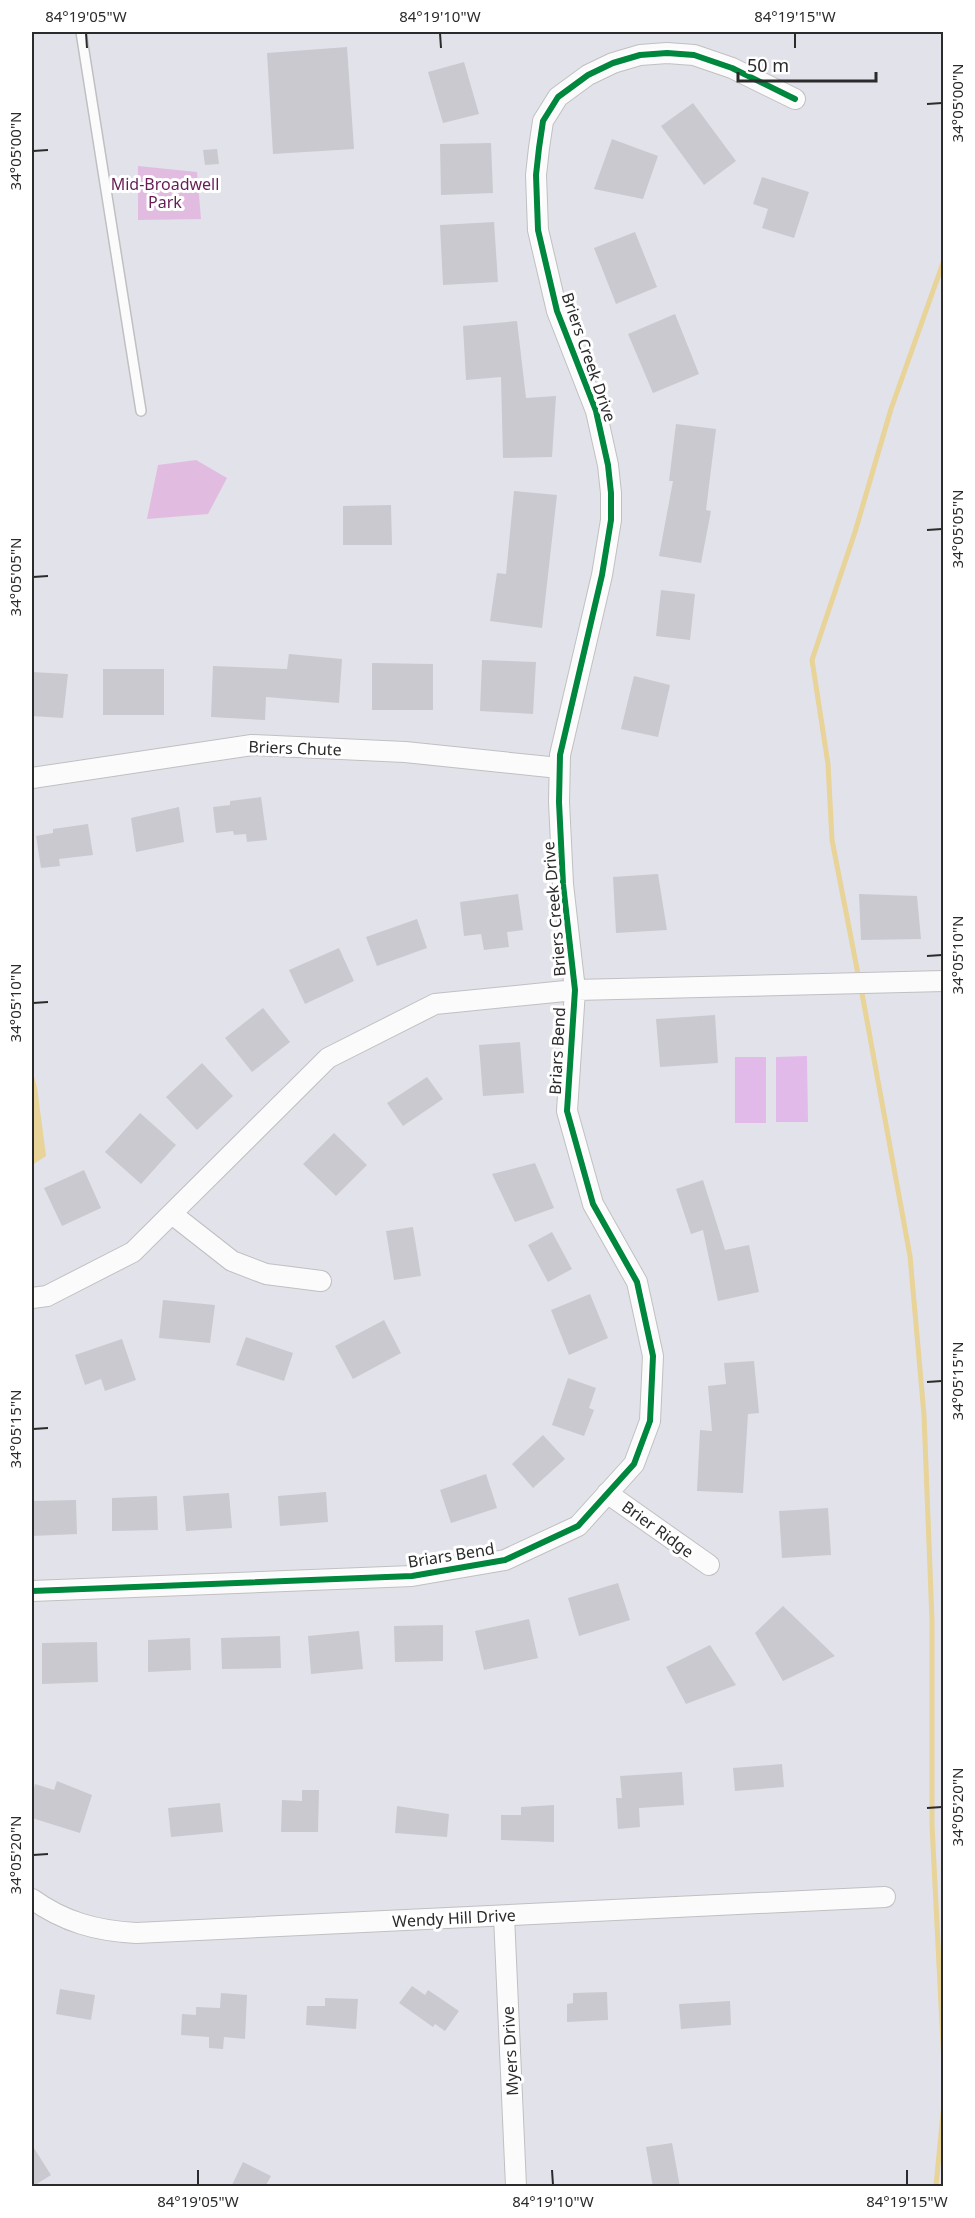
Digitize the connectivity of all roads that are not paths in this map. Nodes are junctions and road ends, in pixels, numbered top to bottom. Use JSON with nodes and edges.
{"nodes":[{"id":1,"x":81,"y":32,"type":"edge"},
{"id":2,"x":795,"y":99,"type":"dead end"},
{"id":3,"x":141,"y":411,"type":"dead end"},
{"id":4,"x":559,"y":768,"type":"junction"},
{"id":5,"x":32,"y":778,"type":"edge"},
{"id":6,"x":944,"y":981,"type":"edge"},
{"id":7,"x":575,"y":990,"type":"junction"},
{"id":8,"x":172,"y":1214,"type":"junction"},
{"id":9,"x":321,"y":1281,"type":"dead end"},
{"id":10,"x":32,"y":1298,"type":"edge"},
{"id":11,"x":608,"y":1493,"type":"junction"},
{"id":12,"x":709,"y":1565,"type":"dead end"},
{"id":13,"x":32,"y":1591,"type":"edge"},
{"id":14,"x":885,"y":1897,"type":"dead end"},
{"id":15,"x":32,"y":1899,"type":"edge"},
{"id":16,"x":504,"y":1916,"type":"junction"},
{"id":17,"x":516,"y":2187,"type":"edge"}],
"edges":[{"from":1,"to":3,"type":"lane"},
{"from":2,"to":4,"type":"street","name":"Briers Creek Drive"},
{"from":4,"to":5,"type":"street","name":"Briers Chute"},
{"from":4,"to":7,"type":"street","name":"Briers Creek Drive"},
{"from":6,"to":7,"type":"street","name":"Briars Bend"},
{"from":7,"to":8,"type":"street","name":"Briars Bend"},
{"from":7,"to":11,"type":"street","name":"Briars Bend"},
{"from":8,"to":9,"type":"street"},
{"from":8,"to":10,"type":"street","name":"Briars Bend"},
{"from":11,"to":12,"type":"street","name":"Brier Ridge"},
{"from":11,"to":13,"type":"street","name":"Briars Bend"},
{"from":14,"to":16,"type":"street","name":"Wendy Hill Drive"},
{"from":15,"to":16,"type":"street","name":"Wendy Hill Drive"},
{"from":16,"to":17,"type":"street","name":"Myers Drive"}]}
